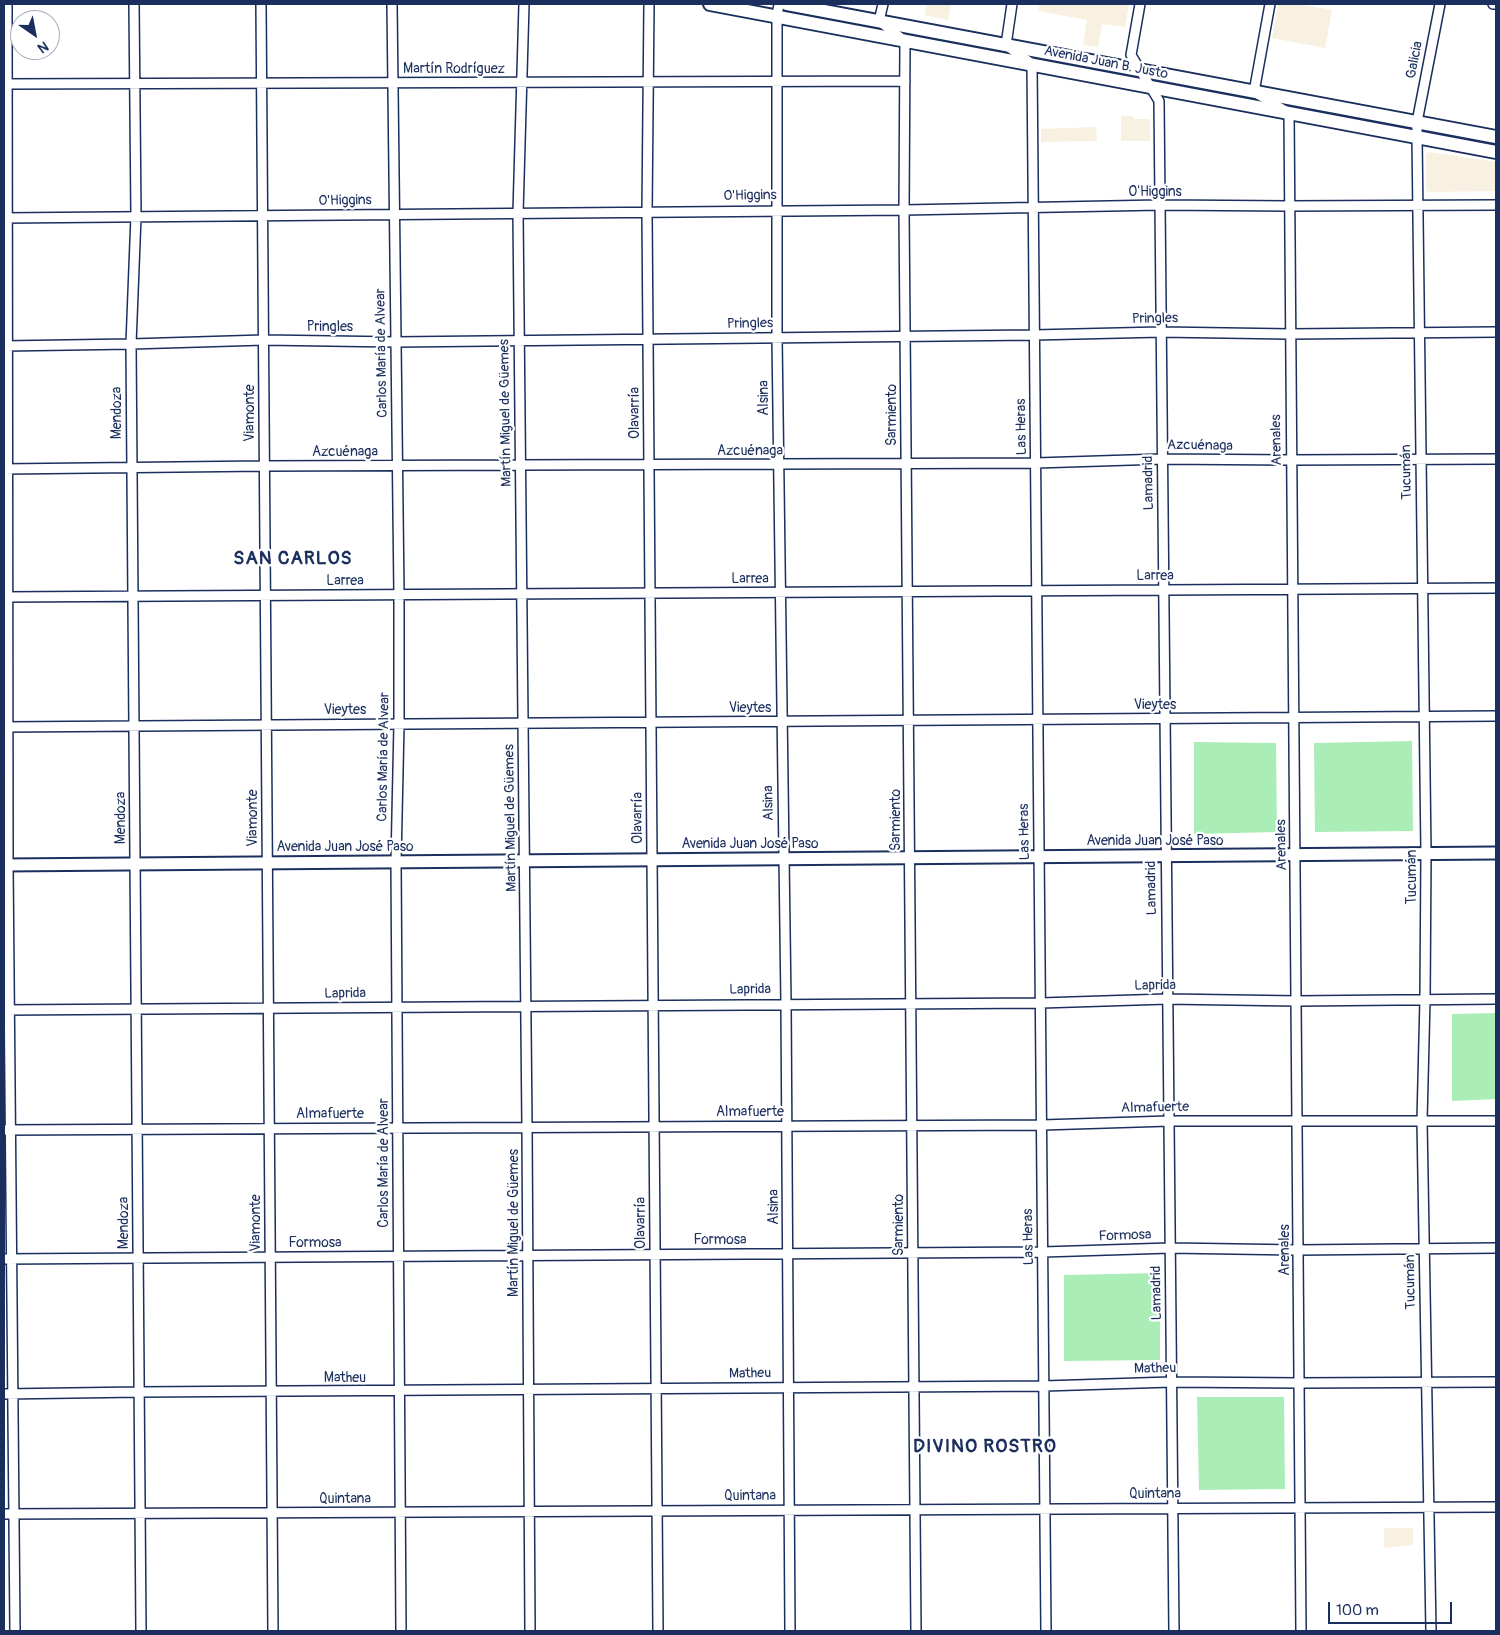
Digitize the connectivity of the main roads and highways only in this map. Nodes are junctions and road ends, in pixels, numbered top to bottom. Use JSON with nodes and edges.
{"nodes":[{"id":1,"x":710,"y":4,"type":"edge"},
{"id":2,"x":787,"y":4,"type":"edge"},
{"id":3,"x":753,"y":8,"type":"edge"},
{"id":4,"x":778,"y":10,"type":"edge"},
{"id":5,"x":1496,"y":137,"type":"edge"},
{"id":6,"x":1496,"y":152,"type":"edge"},
{"id":7,"x":1496,"y":853,"type":"edge"},
{"id":8,"x":6,"y":865,"type":"edge"}],
"edges":[{"from":1,"to":3,"type":"main road","name":"Avenida Juan B. Justo"},
{"from":2,"to":5,"type":"main road","name":"Avenida Juan B. Justo"},
{"from":3,"to":4,"type":"main road","name":"Avenida Juan B. Justo"},
{"from":4,"to":6,"type":"main road","name":"Avenida Juan B. Justo"},
{"from":7,"to":8,"type":"main road","name":"Avenida Juan José Paso"}]}
